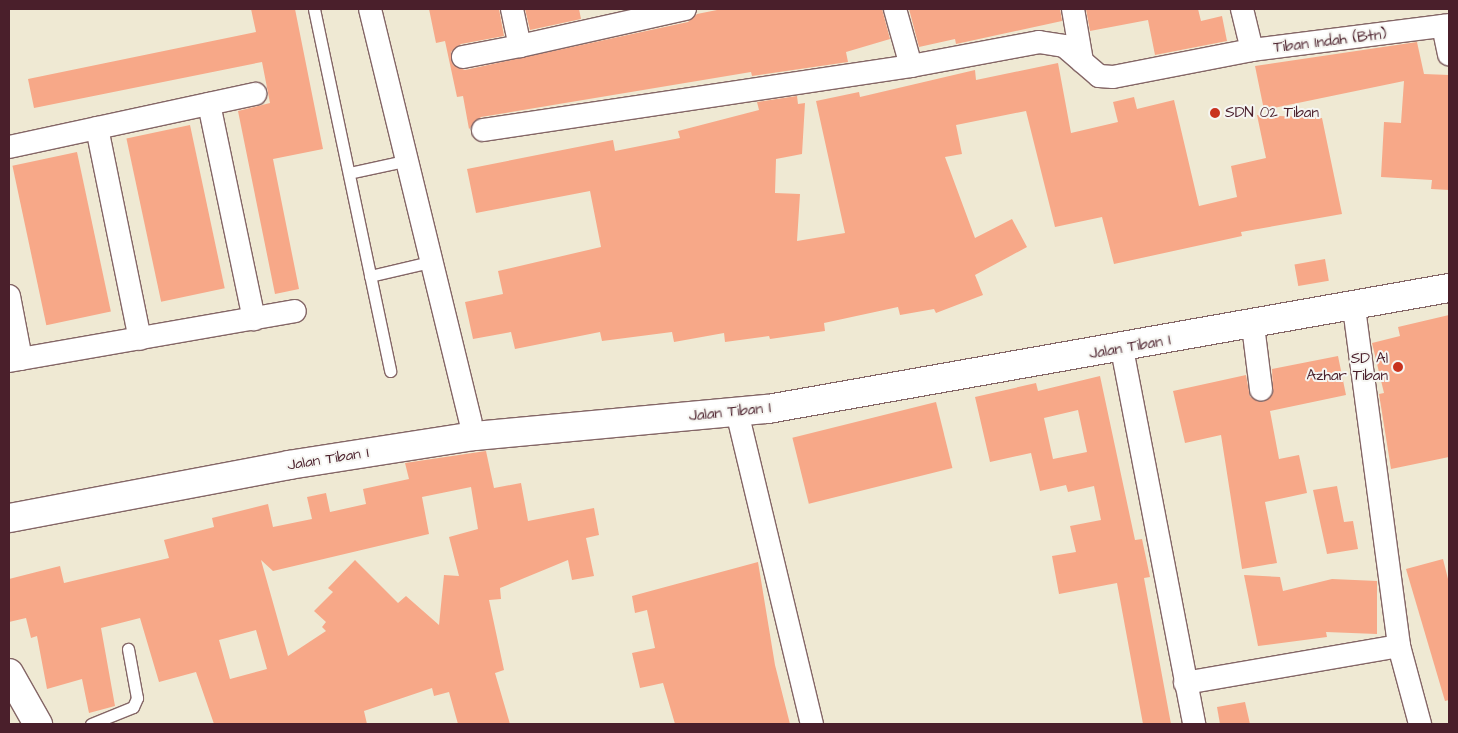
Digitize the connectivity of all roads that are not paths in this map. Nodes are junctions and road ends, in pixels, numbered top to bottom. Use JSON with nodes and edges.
{"nodes":[{"id":1,"x":314,"y":9,"type":"edge"},
{"id":2,"x":370,"y":9,"type":"edge"},
{"id":3,"x":512,"y":9,"type":"edge"},
{"id":4,"x":685,"y":9,"type":"edge"},
{"id":5,"x":895,"y":9,"type":"edge"},
{"id":6,"x":1073,"y":9,"type":"edge"},
{"id":7,"x":1242,"y":9,"type":"edge"},
{"id":8,"x":1446,"y":26,"type":"edge"},
{"id":9,"x":520,"y":46,"type":"junction"},
{"id":10,"x":1252,"y":50,"type":"junction"},
{"id":11,"x":1449,"y":54,"type":"edge"},
{"id":12,"x":463,"y":57,"type":"dead end"},
{"id":13,"x":1082,"y":61,"type":"junction"},
{"id":14,"x":911,"y":66,"type":"junction"},
{"id":15,"x":255,"y":94,"type":"dead end"},
{"id":16,"x":208,"y":104,"type":"junction"},
{"id":17,"x":97,"y":128,"type":"junction"},
{"id":18,"x":482,"y":130,"type":"dead end"},
{"id":19,"x":9,"y":147,"type":"edge"},
{"id":20,"x":404,"y":161,"type":"junction"},
{"id":21,"x":349,"y":173,"type":"junction"},
{"id":22,"x":430,"y":262,"type":"junction"},
{"id":23,"x":1449,"y":275,"type":"edge"},
{"id":24,"x":370,"y":276,"type":"junction"},
{"id":25,"x":1449,"y":288,"type":"edge"},
{"id":26,"x":9,"y":296,"type":"edge"},
{"id":27,"x":1354,"y":308,"type":"junction"},
{"id":28,"x":295,"y":311,"type":"dead end"},
{"id":29,"x":254,"y":318,"type":"junction"},
{"id":30,"x":1253,"y":326,"type":"junction"},
{"id":31,"x":140,"y":338,"type":"junction"},
{"id":32,"x":1122,"y":349,"type":"junction"},
{"id":33,"x":15,"y":360,"type":"edge"},
{"id":34,"x":390,"y":371,"type":"dead end"},
{"id":35,"x":1261,"y":389,"type":"dead end"},
{"id":36,"x":737,"y":412,"type":"junction"},
{"id":37,"x":471,"y":422,"type":"junction"},
{"id":38,"x":9,"y":501,"type":"edge"},
{"id":39,"x":9,"y":518,"type":"edge"},
{"id":40,"x":1399,"y":646,"type":"junction"},
{"id":41,"x":128,"y":649,"type":"dead end"},
{"id":42,"x":9,"y":673,"type":"edge"},
{"id":43,"x":1185,"y":683,"type":"junction"},
{"id":44,"x":38,"y":724,"type":"edge"},
{"id":45,"x":91,"y":724,"type":"edge"},
{"id":46,"x":812,"y":724,"type":"edge"},
{"id":47,"x":1194,"y":724,"type":"edge"},
{"id":48,"x":1420,"y":724,"type":"edge"}],
"edges":[{"from":1,"to":21,"type":"lane"},
{"from":2,"to":20,"type":"street"},
{"from":3,"to":9,"type":"street"},
{"from":4,"to":9,"type":"street"},
{"from":5,"to":14,"type":"street"},
{"from":6,"to":13,"type":"street"},
{"from":7,"to":10,"type":"street","name":"Tiban Indah (Btn)"},
{"from":8,"to":10,"type":"street","name":"Tiban Indah (Btn)"},
{"from":8,"to":11,"type":"street"},
{"from":9,"to":12,"type":"street"},
{"from":10,"to":13,"type":"street"},
{"from":13,"to":14,"type":"street"},
{"from":14,"to":18,"type":"street"},
{"from":15,"to":16,"type":"street"},
{"from":16,"to":17,"type":"street"},
{"from":16,"to":29,"type":"street"},
{"from":17,"to":19,"type":"street"},
{"from":17,"to":31,"type":"street"},
{"from":20,"to":21,"type":"lane"},
{"from":20,"to":22,"type":"street"},
{"from":21,"to":24,"type":"lane"},
{"from":22,"to":24,"type":"lane"},
{"from":22,"to":37,"type":"street"},
{"from":23,"to":37,"type":"street","name":"Jalan Tiban I"},
{"from":24,"to":34,"type":"lane"},
{"from":25,"to":27,"type":"street","name":"Jalan Tiban I"},
{"from":26,"to":33,"type":"street"},
{"from":27,"to":30,"type":"street","name":"Jalan Tiban I"},
{"from":27,"to":40,"type":"street"},
{"from":28,"to":29,"type":"street"},
{"from":29,"to":31,"type":"street"},
{"from":30,"to":32,"type":"street","name":"Jalan Tiban I"},
{"from":30,"to":35,"type":"street"},
{"from":31,"to":33,"type":"street"},
{"from":32,"to":36,"type":"street","name":"Jalan Tiban I"},
{"from":32,"to":43,"type":"street"},
{"from":36,"to":39,"type":"street","name":"Jalan Tiban I"},
{"from":36,"to":46,"type":"street"},
{"from":37,"to":38,"type":"street","name":"Jalan Tiban I"},
{"from":40,"to":43,"type":"street"},
{"from":40,"to":48,"type":"street"},
{"from":41,"to":45,"type":"lane"},
{"from":42,"to":44,"type":"street"},
{"from":43,"to":47,"type":"street"}]}
